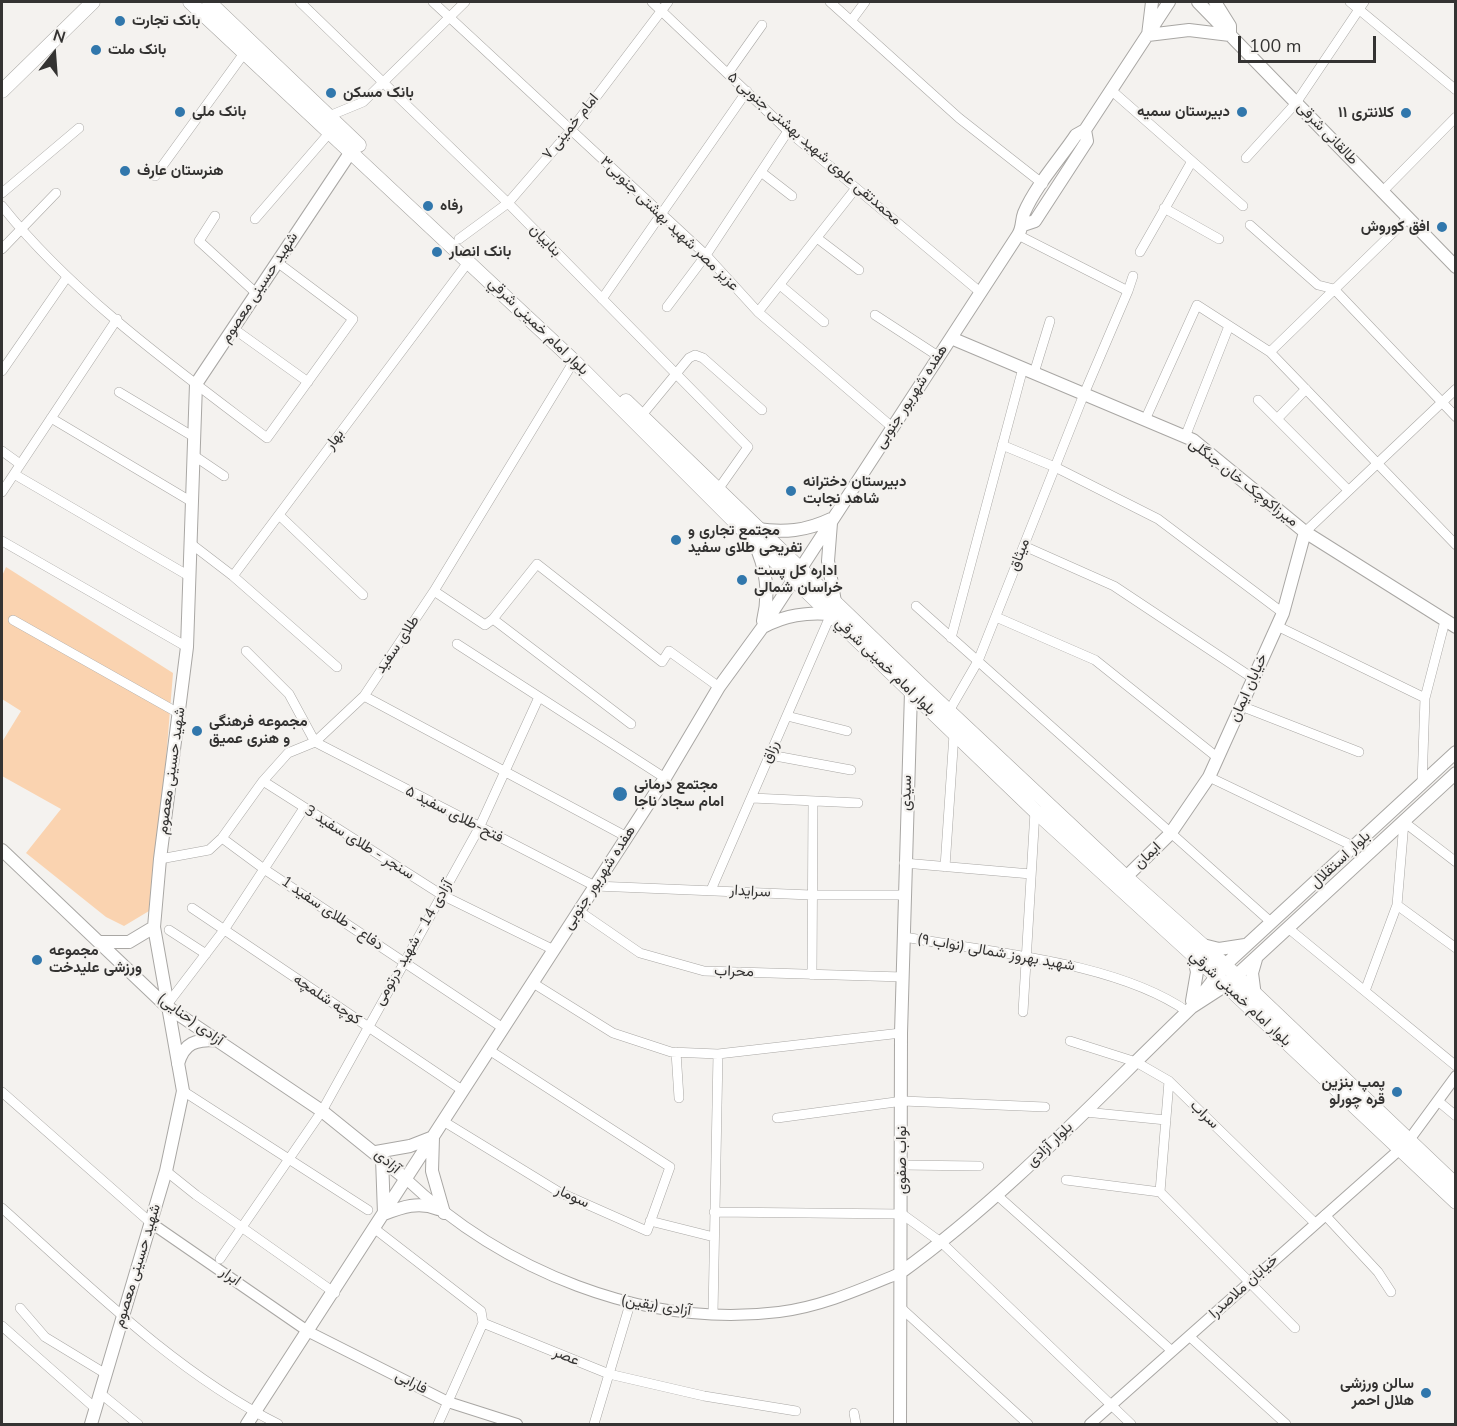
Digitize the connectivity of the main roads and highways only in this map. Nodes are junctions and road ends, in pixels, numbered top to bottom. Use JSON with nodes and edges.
{"nodes":[{"id":1,"x":93,"y":2,"type":"edge"},
{"id":2,"x":190,"y":2,"type":"edge"},
{"id":3,"x":209,"y":2,"type":"edge"},
{"id":4,"x":1152,"y":2,"type":"edge"},
{"id":5,"x":1169,"y":2,"type":"edge"},
{"id":6,"x":1198,"y":2,"type":"edge"},
{"id":7,"x":1215,"y":2,"type":"edge"},
{"id":8,"x":1148,"y":35,"type":"junction"},
{"id":9,"x":1230,"y":35,"type":"junction"},
{"id":10,"x":2,"y":91,"type":"edge"},
{"id":11,"x":1085,"y":130,"type":"junction"},
{"id":12,"x":352,"y":150,"type":"junction"},
{"id":13,"x":1021,"y":230,"type":"junction"},
{"id":14,"x":1454,"y":261,"type":"edge"},
{"id":15,"x":951,"y":338,"type":"junction"},
{"id":16,"x":832,"y":518,"type":"junction"},
{"id":17,"x":1305,"y":532,"type":"junction"},
{"id":18,"x":755,"y":534,"type":"junction"},
{"id":19,"x":796,"y":574,"type":"junction"},
{"id":20,"x":833,"y":608,"type":"junction"},
{"id":21,"x":1450,"y":624,"type":"edge"},
{"id":22,"x":762,"y":628,"type":"junction"},
{"id":23,"x":915,"y":690,"type":"junction"},
{"id":24,"x":934,"y":705,"type":"junction"},
{"id":25,"x":1455,"y":752,"type":"edge"},
{"id":26,"x":1455,"y":773,"type":"edge"},
{"id":27,"x":1170,"y":834,"type":"joint"},
{"id":28,"x":2,"y":850,"type":"edge"},
{"id":29,"x":1126,"y":877,"type":"junction"},
{"id":30,"x":904,"y":895,"type":"joint"},
{"id":31,"x":154,"y":927,"type":"junction"},
{"id":32,"x":100,"y":942,"type":"junction"},
{"id":33,"x":1249,"y":944,"type":"junction"},
{"id":34,"x":1198,"y":950,"type":"junction"},
{"id":35,"x":1256,"y":957,"type":"junction"},
{"id":36,"x":1220,"y":970,"type":"junction"},
{"id":37,"x":1231,"y":981,"type":"junction"},
{"id":38,"x":1255,"y":996,"type":"junction"},
{"id":39,"x":166,"y":1006,"type":"junction"},
{"id":40,"x":1190,"y":1010,"type":"junction"},
{"id":41,"x":217,"y":1040,"type":"junction"},
{"id":42,"x":178,"y":1065,"type":"junction"},
{"id":43,"x":433,"y":1137,"type":"junction"},
{"id":44,"x":1404,"y":1145,"type":"junction"},
{"id":45,"x":376,"y":1152,"type":"junction"},
{"id":46,"x":405,"y":1178,"type":"junction"},
{"id":47,"x":1455,"y":1185,"type":"edge"},
{"id":48,"x":1455,"y":1202,"type":"edge"},
{"id":49,"x":384,"y":1214,"type":"junction"},
{"id":50,"x":900,"y":1273,"type":"junction"},
{"id":51,"x":91,"y":1425,"type":"edge"},
{"id":52,"x":247,"y":1425,"type":"edge"},
{"id":53,"x":900,"y":1425,"type":"edge"}],
"edges":[{"from":1,"to":10,"type":"main road"},
{"from":2,"to":12,"type":"main road","name":"بلوار امام خمینی شرقي"},
{"from":3,"to":18,"type":"main road","name":"بلوار امام خمینی شرقي"},
{"from":4,"to":8,"type":"main road"},
{"from":5,"to":8,"type":"main road","name":"هفده شهریور جنوبی"},
{"from":6,"to":9,"type":"main road","name":"طالقانی شرقی"},
{"from":7,"to":9,"type":"main road"},
{"from":8,"to":9,"type":"main road"},
{"from":8,"to":11,"type":"main road","name":"هفده شهریور جنوبی"},
{"from":9,"to":14,"type":"main road","name":"طالقانی شرقی"},
{"from":11,"to":13,"type":"main road","name":"هفده شهریور جنوبی"},
{"from":11,"to":13,"type":"main road","name":"هفده شهریور جنوبی"},
{"from":12,"to":18,"type":"main road","name":"بلوار امام خمینی شرقي"},
{"from":12,"to":31,"type":"main road","name":"شهید حسینی معصوم"},
{"from":13,"to":15,"type":"main road","name":"هفده شهریور جنوبی"},
{"from":15,"to":16,"type":"main road","name":"هفده شهریور جنوبی"},
{"from":15,"to":17,"type":"main road","name":"میرزاکوچک خان جنگلی"},
{"from":16,"to":18,"type":"main road"},
{"from":16,"to":19,"type":"main road","name":"هفده شهریور جنوبی"},
{"from":16,"to":20,"type":"main road"},
{"from":17,"to":21,"type":"main road","name":"میرزاکوچک خان جنگلی"},
{"from":17,"to":27,"type":"main road","name":"خیابان ایمان"},
{"from":18,"to":19,"type":"main road","name":"بلوار امام خمینی شرقي"},
{"from":18,"to":22,"type":"main road"},
{"from":19,"to":20,"type":"main road","name":"بلوار امام خمینی شرقي"},
{"from":19,"to":22,"type":"main road","name":"هفده شهریور جنوبی"},
{"from":20,"to":22,"type":"main road"},
{"from":20,"to":23,"type":"main road","name":"بلوار امام خمینی شرقي"},
{"from":22,"to":43,"type":"main road","name":"هفده شهریور جنوبی"},
{"from":23,"to":24,"type":"main road","name":"بلوار امام خمینی شرقي"},
{"from":23,"to":30,"type":"main road","name":"سیدی"},
{"from":24,"to":29,"type":"main road","name":"بلوار امام خمینی شرقي"},
{"from":24,"to":34,"type":"main road","name":"بلوار امام خمینی شرقي"},
{"from":25,"to":33,"type":"main road","name":"بلوار استقلال"},
{"from":26,"to":35,"type":"main road","name":"بلوار استقلال"},
{"from":27,"to":29,"type":"main road","name":"ایمان"},
{"from":28,"to":32,"type":"main road","name":"آزادی (حنایی)"},
{"from":29,"to":34,"type":"main road","name":"بلوار امام خمینی شرقي"},
{"from":30,"to":50,"type":"main road","name":"نواب صفوی"},
{"from":31,"to":32,"type":"main road"},
{"from":31,"to":39,"type":"main road","name":"شهید حسینی معصوم"},
{"from":32,"to":39,"type":"main road","name":"آزادی (حنایی)"},
{"from":33,"to":34,"type":"main road"},
{"from":33,"to":36,"type":"main road","name":"بلوار استقلال"},
{"from":34,"to":36,"type":"main road","name":"بلوار امام خمینی شرقي"},
{"from":34,"to":40,"type":"main road"},
{"from":35,"to":37,"type":"main road","name":"بلوار استقلال"},
{"from":35,"to":38,"type":"main road"},
{"from":36,"to":37,"type":"main road","name":"بلوار امام خمینی شرقي"},
{"from":36,"to":40,"type":"main road","name":"بلوار آزادی"},
{"from":37,"to":38,"type":"main road","name":"بلوار امام خمینی شرقي"},
{"from":37,"to":40,"type":"main road","name":"بلوار آزادی"},
{"from":37,"to":44,"type":"main road","name":"بلوار امام خمینی شرقي"},
{"from":38,"to":44,"type":"main road","name":"بلوار امام خمینی شرقي"},
{"from":39,"to":41,"type":"main road","name":"آزادی (حنایی)"},
{"from":39,"to":42,"type":"main road","name":"شهید حسینی معصوم"},
{"from":40,"to":50,"type":"main road","name":"بلوار آزادی"},
{"from":41,"to":42,"type":"main road"},
{"from":41,"to":45,"type":"main road","name":"آزادی (حنایی)"},
{"from":42,"to":51,"type":"main road","name":"شهید حسینی معصوم"},
{"from":43,"to":45,"type":"main road"},
{"from":43,"to":46,"type":"main road","name":"هفده شهریور جنوبی"},
{"from":43,"to":49,"type":"main road"},
{"from":44,"to":47,"type":"main road","name":"بلوار امام خمینی شرقي"},
{"from":44,"to":48,"type":"main road","name":"بلوار امام خمینی شرقي"},
{"from":45,"to":46,"type":"main road","name":"آزادی"},
{"from":45,"to":49,"type":"main road"},
{"from":46,"to":49,"type":"main road","name":"هفده شهریور جنوبی"},
{"from":49,"to":52,"type":"main road","name":"هفده شهریور جنوبی"},
{"from":50,"to":53,"type":"main road","name":"نواب صفوی"}]}
